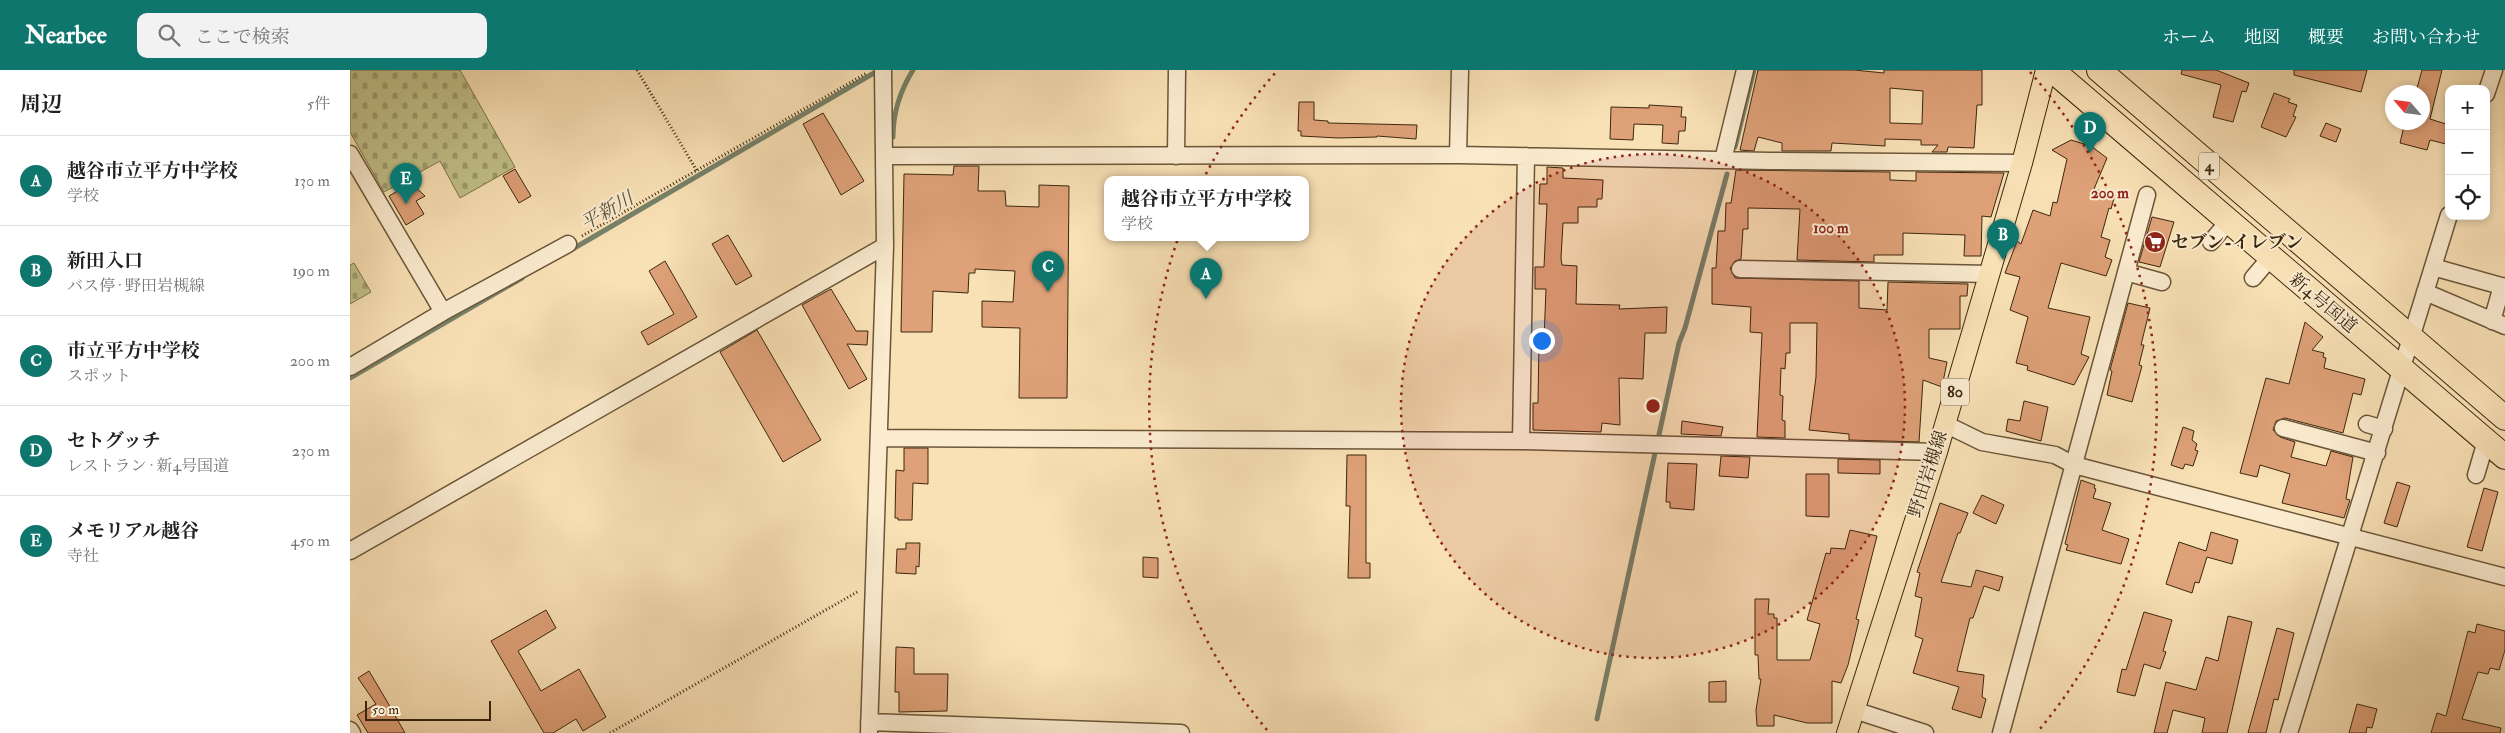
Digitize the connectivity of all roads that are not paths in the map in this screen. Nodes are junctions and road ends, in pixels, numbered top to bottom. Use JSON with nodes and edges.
{"nodes":[{"id":1,"x":1177,"y":70,"type":"edge"},
{"id":2,"x":1460,"y":70,"type":"edge"},
{"id":3,"x":1746,"y":70,"type":"edge"},
{"id":4,"x":2046,"y":70,"type":"edge"},
{"id":5,"x":2052,"y":70,"type":"edge"},
{"id":6,"x":2099,"y":70,"type":"edge"},
{"id":7,"x":2494,"y":70,"type":"edge"},
{"id":8,"x":879,"y":72,"type":"edge"},
{"id":9,"x":2489,"y":85,"type":"edge"},
{"id":10,"x":350,"y":154,"type":"edge"},
{"id":11,"x":1458,"y":155,"type":"junction"},
{"id":12,"x":885,"y":156,"type":"junction"},
{"id":13,"x":1176,"y":156,"type":"junction"},
{"id":14,"x":1526,"y":156,"type":"junction"},
{"id":15,"x":1723,"y":160,"type":"junction"},
{"id":16,"x":2022,"y":163,"type":"junction"},
{"id":17,"x":355,"y":173,"type":"edge"},
{"id":18,"x":2147,"y":194,"type":"dead end"},
{"id":19,"x":2448,"y":220,"type":"edge"},
{"id":20,"x":2228,"y":222,"type":"junction"},
{"id":21,"x":2211,"y":242,"type":"dead end"},
{"id":22,"x":568,"y":244,"type":"road end"},
{"id":23,"x":885,"y":246,"type":"junction"},
{"id":24,"x":2270,"y":258,"type":"junction"},
{"id":25,"x":2433,"y":267,"type":"junction"},
{"id":26,"x":1740,"y":269,"type":"dead end"},
{"id":27,"x":2126,"y":272,"type":"junction"},
{"id":28,"x":1990,"y":274,"type":"junction"},
{"id":29,"x":2253,"y":278,"type":"dead end"},
{"id":30,"x":2162,"y":282,"type":"dead end"},
{"id":31,"x":2503,"y":286,"type":"edge"},
{"id":32,"x":2425,"y":292,"type":"junction"},
{"id":33,"x":443,"y":312,"type":"junction"},
{"id":34,"x":2498,"y":324,"type":"edge"},
{"id":35,"x":2411,"y":338,"type":"junction"},
{"id":36,"x":350,"y":367,"type":"edge"},
{"id":37,"x":2402,"y":370,"type":"junction"},
{"id":38,"x":2505,"y":418,"type":"edge"},
{"id":39,"x":1945,"y":424,"type":"junction"},
{"id":40,"x":2367,"y":424,"type":"dead end"},
{"id":41,"x":2283,"y":428,"type":"dead end"},
{"id":42,"x":2384,"y":430,"type":"junction"},
{"id":43,"x":879,"y":438,"type":"junction"},
{"id":44,"x":1521,"y":441,"type":"junction"},
{"id":45,"x":2486,"y":441,"type":"junction"},
{"id":46,"x":1937,"y":452,"type":"junction"},
{"id":47,"x":2377,"y":453,"type":"junction"},
{"id":48,"x":2505,"y":457,"type":"edge"},
{"id":49,"x":2074,"y":465,"type":"junction"},
{"id":50,"x":2476,"y":475,"type":"dead end"},
{"id":51,"x":2351,"y":536,"type":"junction"},
{"id":52,"x":350,"y":552,"type":"edge"},
{"id":53,"x":2505,"y":577,"type":"edge"},
{"id":54,"x":1854,"y":710,"type":"junction"},
{"id":55,"x":869,"y":728,"type":"edge"},
{"id":56,"x":350,"y":730,"type":"edge"},
{"id":57,"x":352,"y":733,"type":"edge"},
{"id":58,"x":1181,"y":733,"type":"edge"},
{"id":59,"x":1847,"y":733,"type":"edge"},
{"id":60,"x":1925,"y":733,"type":"edge"},
{"id":61,"x":2001,"y":733,"type":"edge"},
{"id":62,"x":2290,"y":733,"type":"edge"}],
"edges":[{"from":1,"to":13,"type":"street"},
{"from":2,"to":11,"type":"street"},
{"from":3,"to":15,"type":"street"},
{"from":4,"to":16,"type":"main road","name":"野田岩槻線","number":"80"},
{"from":5,"to":20,"type":"highway","name":"新4号国道","number":"4"},
{"from":6,"to":35,"type":"highway","name":"新4号国道","number":"4"},
{"from":7,"to":9,"type":"street"},
{"from":8,"to":12,"type":"street"},
{"from":10,"to":17,"type":"street"},
{"from":11,"to":13,"type":"street"},
{"from":11,"to":14,"type":"street"},
{"from":12,"to":13,"type":"street"},
{"from":12,"to":23,"type":"street"},
{"from":14,"to":15,"type":"street"},
{"from":14,"to":44,"type":"street"},
{"from":15,"to":16,"type":"street"},
{"from":16,"to":28,"type":"main road","name":"野田岩槻線","number":"80"},
{"from":17,"to":33,"type":"street"},
{"from":18,"to":27,"type":"street"},
{"from":19,"to":25,"type":"street"},
{"from":20,"to":21,"type":"street"},
{"from":20,"to":24,"type":"highway","name":"新4号国道","number":"4"},
{"from":22,"to":33,"type":"street"},
{"from":23,"to":43,"type":"street"},
{"from":23,"to":52,"type":"street"},
{"from":24,"to":29,"type":"street"},
{"from":24,"to":37,"type":"highway","name":"新4号国道","number":"4"},
{"from":25,"to":31,"type":"street"},
{"from":25,"to":32,"type":"street"},
{"from":26,"to":28,"type":"street"},
{"from":27,"to":30,"type":"street"},
{"from":27,"to":49,"type":"street"},
{"from":28,"to":39,"type":"main road","name":"野田岩槻線","number":"80"},
{"from":31,"to":34,"type":"street"},
{"from":32,"to":34,"type":"street"},
{"from":32,"to":35,"type":"street"},
{"from":33,"to":36,"type":"street"},
{"from":35,"to":37,"type":"street"},
{"from":35,"to":38,"type":"highway","name":"新4号国道","number":"4"},
{"from":37,"to":42,"type":"street"},
{"from":37,"to":45,"type":"highway","name":"新4号国道","number":"4"},
{"from":39,"to":46,"type":"main road","name":"野田岩槻線","number":"80"},
{"from":39,"to":49,"type":"street"},
{"from":40,"to":42,"type":"street"},
{"from":41,"to":47,"type":"street"},
{"from":42,"to":47,"type":"street"},
{"from":43,"to":44,"type":"street"},
{"from":43,"to":55,"type":"street"},
{"from":44,"to":46,"type":"street"},
{"from":45,"to":48,"type":"highway","name":"新4号国道","number":"4"},
{"from":45,"to":50,"type":"street"},
{"from":46,"to":54,"type":"main road","name":"野田岩槻線","number":"80"},
{"from":47,"to":51,"type":"street"},
{"from":49,"to":51,"type":"street"},
{"from":49,"to":61,"type":"street"},
{"from":51,"to":53,"type":"street"},
{"from":51,"to":62,"type":"street"},
{"from":54,"to":59,"type":"main road","name":"野田岩槻線","number":"80"},
{"from":54,"to":60,"type":"street"},
{"from":55,"to":58,"type":"street"},
{"from":56,"to":57,"type":"street"}]}
